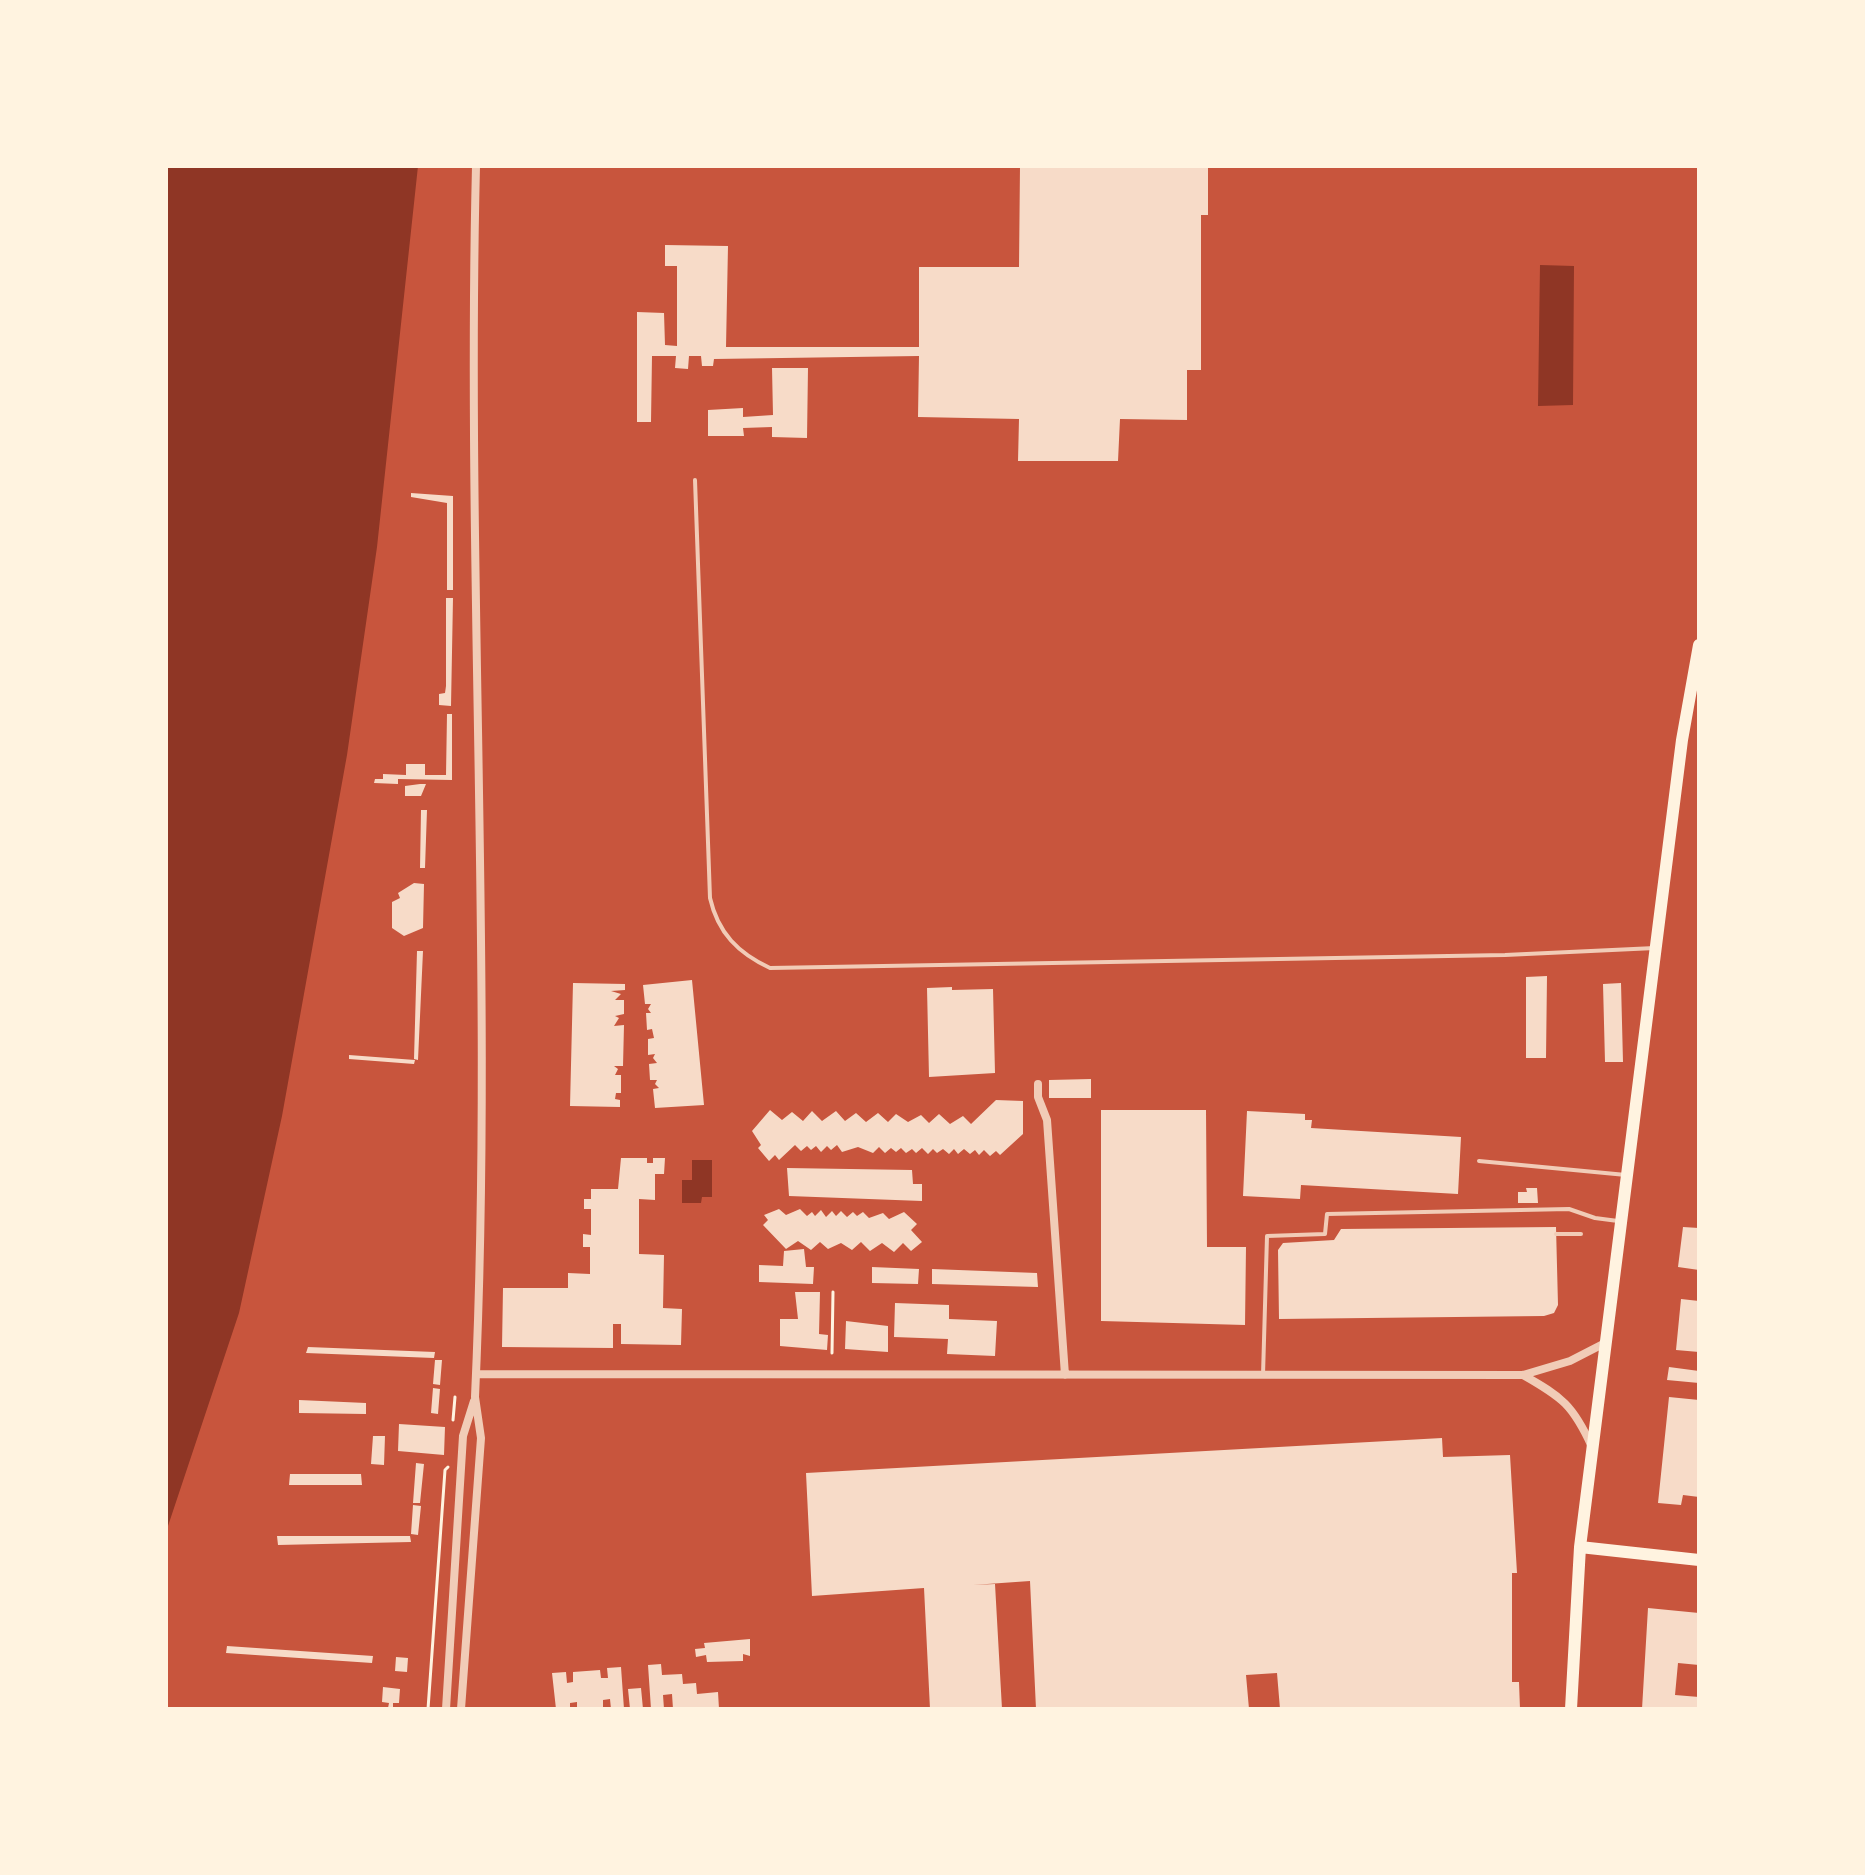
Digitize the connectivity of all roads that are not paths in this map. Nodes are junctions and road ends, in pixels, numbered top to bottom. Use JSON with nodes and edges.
{"nodes":[{"id":1,"x":476,"y":166,"type":"edge"},
{"id":2,"x":695,"y":480,"type":"dead end"},
{"id":3,"x":1699,"y":645,"type":"edge"},
{"id":4,"x":1657,"y":948,"type":"junction"},
{"id":5,"x":1038,"y":1084,"type":"dead end"},
{"id":6,"x":1479,"y":1161,"type":"dead end"},
{"id":7,"x":1628,"y":1176,"type":"junction"},
{"id":8,"x":1622,"y":1221,"type":"junction"},
{"id":9,"x":1556,"y":1234,"type":"dead end"},
{"id":10,"x":1581,"y":1234,"type":"dead end"},
{"id":11,"x":1605,"y":1343,"type":"junction"},
{"id":12,"x":476,"y":1374,"type":"junction"},
{"id":13,"x":1065,"y":1375,"type":"junction"},
{"id":14,"x":1263,"y":1375,"type":"junction"},
{"id":15,"x":1523,"y":1375,"type":"junction"},
{"id":16,"x":475,"y":1397,"type":"junction"},
{"id":17,"x":1594,"y":1451,"type":"junction"},
{"id":18,"x":1580,"y":1547,"type":"junction"},
{"id":19,"x":1699,"y":1560,"type":"edge"},
{"id":20,"x":446,"y":1709,"type":"edge"},
{"id":21,"x":461,"y":1709,"type":"edge"},
{"id":22,"x":1571,"y":1709,"type":"edge"}],
"edges":[{"from":1,"to":12,"type":"street"},
{"from":2,"to":4,"type":"lane"},
{"from":3,"to":4,"type":"main road"},
{"from":4,"to":7,"type":"main road"},
{"from":5,"to":13,"type":"street"},
{"from":6,"to":7,"type":"lane"},
{"from":7,"to":8,"type":"main road"},
{"from":8,"to":11,"type":"main road"},
{"from":8,"to":14,"type":"lane"},
{"from":9,"to":10,"type":"lane"},
{"from":11,"to":15,"type":"street"},
{"from":11,"to":17,"type":"main road"},
{"from":12,"to":13,"type":"street"},
{"from":12,"to":16,"type":"street"},
{"from":13,"to":14,"type":"street"},
{"from":14,"to":15,"type":"street"},
{"from":15,"to":17,"type":"street"},
{"from":16,"to":20,"type":"street"},
{"from":16,"to":21,"type":"street"},
{"from":17,"to":18,"type":"main road"},
{"from":18,"to":19,"type":"main road"},
{"from":18,"to":22,"type":"main road"}]}
